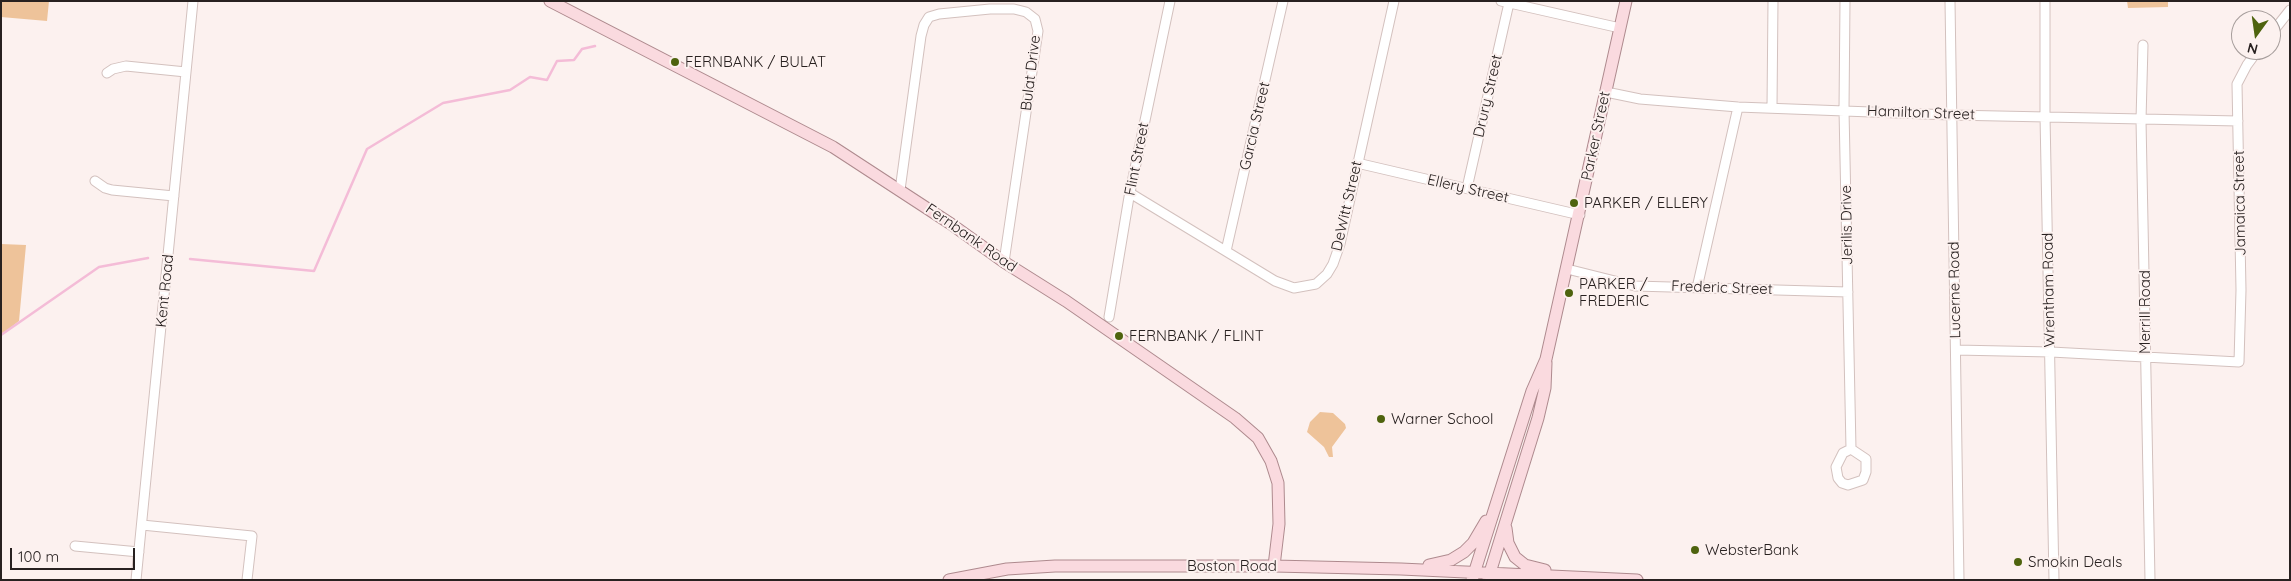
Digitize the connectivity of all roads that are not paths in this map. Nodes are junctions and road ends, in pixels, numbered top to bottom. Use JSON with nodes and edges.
{"nodes":[{"id":1,"x":193,"y":1,"type":"edge"},
{"id":2,"x":550,"y":1,"type":"edge"},
{"id":3,"x":1170,"y":1,"type":"edge"},
{"id":4,"x":1283,"y":1,"type":"edge"},
{"id":5,"x":1394,"y":1,"type":"edge"},
{"id":6,"x":1626,"y":1,"type":"edge"},
{"id":7,"x":1773,"y":1,"type":"edge"},
{"id":8,"x":1845,"y":1,"type":"edge"},
{"id":9,"x":1950,"y":1,"type":"edge"},
{"id":10,"x":2046,"y":1,"type":"edge"},
{"id":11,"x":1505,"y":2,"type":"edge"},
{"id":12,"x":2290,"y":10,"type":"edge"},
{"id":13,"x":2281,"y":21,"type":"edge"},
{"id":14,"x":1620,"y":28,"type":"junction"},
{"id":15,"x":2143,"y":45,"type":"dead end"},
{"id":16,"x":2251,"y":60,"type":"edge"},
{"id":17,"x":186,"y":72,"type":"junction"},
{"id":18,"x":107,"y":73,"type":"dead end"},
{"id":19,"x":1606,"y":92,"type":"junction"},
{"id":20,"x":1738,"y":107,"type":"junction"},
{"id":21,"x":1772,"y":107,"type":"junction"},
{"id":22,"x":1844,"y":110,"type":"junction"},
{"id":23,"x":1952,"y":114,"type":"junction"},
{"id":24,"x":2045,"y":116,"type":"junction"},
{"id":25,"x":2141,"y":120,"type":"junction"},
{"id":26,"x":2238,"y":121,"type":"junction"},
{"id":27,"x":1357,"y":163,"type":"junction"},
{"id":28,"x":95,"y":181,"type":"dead end"},
{"id":29,"x":1467,"y":188,"type":"junction"},
{"id":30,"x":900,"y":190,"type":"junction"},
{"id":31,"x":1130,"y":193,"type":"junction"},
{"id":32,"x":174,"y":196,"type":"junction"},
{"id":33,"x":1580,"y":215,"type":"junction"},
{"id":34,"x":1226,"y":250,"type":"junction"},
{"id":35,"x":1004,"y":262,"type":"junction"},
{"id":36,"x":1567,"y":269,"type":"junction"},
{"id":37,"x":1696,"y":288,"type":"junction"},
{"id":38,"x":1848,"y":292,"type":"junction"},
{"id":39,"x":1109,"y":317,"type":"dead end"},
{"id":40,"x":1956,"y":350,"type":"junction"},
{"id":41,"x":2051,"y":352,"type":"junction"},
{"id":42,"x":2146,"y":358,"type":"junction"},
{"id":43,"x":1546,"y":359,"type":"junction"},
{"id":44,"x":1851,"y":449,"type":"dead end"},
{"id":45,"x":1496,"y":502,"type":"junction"},
{"id":46,"x":1509,"y":513,"type":"junction"},
{"id":47,"x":142,"y":525,"type":"junction"},
{"id":48,"x":75,"y":546,"type":"dead end"},
{"id":49,"x":139,"y":552,"type":"junction"},
{"id":50,"x":1274,"y":566,"type":"junction"},
{"id":51,"x":1401,"y":569,"type":"junction"},
{"id":52,"x":1474,"y":576,"type":"edge"},
{"id":53,"x":1489,"y":576,"type":"edge"},
{"id":54,"x":1581,"y":577,"type":"junction"},
{"id":55,"x":136,"y":580,"type":"edge"},
{"id":56,"x":247,"y":580,"type":"edge"},
{"id":57,"x":949,"y":580,"type":"edge"},
{"id":58,"x":1637,"y":580,"type":"edge"},
{"id":59,"x":1959,"y":580,"type":"edge"},
{"id":60,"x":2054,"y":580,"type":"edge"},
{"id":61,"x":2150,"y":580,"type":"edge"}],
"edges":[{"from":1,"to":17,"type":"street","name":"Kent Road"},
{"from":2,"to":30,"type":"main road","name":"Fernbank Road"},
{"from":3,"to":31,"type":"street","name":"Flint Street"},
{"from":4,"to":34,"type":"street","name":"Garcia Street"},
{"from":5,"to":27,"type":"street","name":"DeWitt Street"},
{"from":6,"to":14,"type":"main road","name":"Parker Street"},
{"from":7,"to":21,"type":"street"},
{"from":8,"to":22,"type":"street","name":"Jerilis Drive"},
{"from":9,"to":23,"type":"street","name":"Lucerne Road"},
{"from":10,"to":24,"type":"street","name":"Wrentham Road"},
{"from":11,"to":14,"type":"street"},
{"from":11,"to":29,"type":"street","name":"Drury Street"},
{"from":12,"to":13,"type":"street"},
{"from":14,"to":19,"type":"main road","name":"Parker Street"},
{"from":15,"to":25,"type":"street","name":"Merrill Road"},
{"from":16,"to":26,"type":"street","name":"Jamaica Street"},
{"from":17,"to":18,"type":"street"},
{"from":17,"to":32,"type":"street","name":"Kent Road"},
{"from":19,"to":20,"type":"street","name":"Hamilton Street"},
{"from":19,"to":33,"type":"main road","name":"Parker Street"},
{"from":20,"to":21,"type":"street","name":"Hamilton Street"},
{"from":20,"to":37,"type":"street"},
{"from":21,"to":22,"type":"street","name":"Hamilton Street"},
{"from":22,"to":23,"type":"street","name":"Hamilton Street"},
{"from":22,"to":38,"type":"street","name":"Jerilis Drive"},
{"from":23,"to":24,"type":"street","name":"Hamilton Street"},
{"from":23,"to":40,"type":"street","name":"Lucerne Road"},
{"from":24,"to":25,"type":"street","name":"Hamilton Street"},
{"from":24,"to":41,"type":"street","name":"Wrentham Road"},
{"from":25,"to":26,"type":"street","name":"Hamilton Street"},
{"from":25,"to":42,"type":"street","name":"Merrill Road"},
{"from":26,"to":42,"type":"street","name":"Jamaica Street"},
{"from":27,"to":29,"type":"street","name":"Ellery Street"},
{"from":27,"to":34,"type":"street","name":"DeWitt Street"},
{"from":28,"to":32,"type":"street"},
{"from":29,"to":33,"type":"street","name":"Ellery Street"},
{"from":30,"to":35,"type":"main road","name":"Fernbank Road"},
{"from":30,"to":35,"type":"street","name":"Bulat Drive"},
{"from":31,"to":34,"type":"street","name":"DeWitt Street"},
{"from":31,"to":39,"type":"street","name":"Flint Street"},
{"from":32,"to":47,"type":"street","name":"Kent Road"},
{"from":33,"to":36,"type":"main road","name":"Parker Street"},
{"from":35,"to":50,"type":"main road","name":"Fernbank Road"},
{"from":36,"to":37,"type":"street","name":"Frederic Street"},
{"from":36,"to":43,"type":"main road","name":"Parker Street"},
{"from":37,"to":38,"type":"street","name":"Frederic Street"},
{"from":38,"to":44,"type":"street","name":"Jerilis Drive"},
{"from":40,"to":41,"type":"street"},
{"from":40,"to":59,"type":"street","name":"Lucerne Road"},
{"from":41,"to":42,"type":"street"},
{"from":41,"to":60,"type":"street","name":"Wrentham Road"},
{"from":42,"to":61,"type":"street","name":"Merrill Road"},
{"from":43,"to":45,"type":"main road","name":"Parker Street"},
{"from":43,"to":46,"type":"main road","name":"Parker Street"},
{"from":45,"to":51,"type":"main road"},
{"from":45,"to":52,"type":"main road","name":"Parker Street"},
{"from":46,"to":53,"type":"main road","name":"Parker Street"},
{"from":46,"to":54,"type":"main road"},
{"from":47,"to":49,"type":"street","name":"Kent Road"},
{"from":47,"to":56,"type":"street"},
{"from":48,"to":49,"type":"street"},
{"from":49,"to":55,"type":"street","name":"Kent Road"},
{"from":50,"to":51,"type":"main road","name":"Boston Road"},
{"from":50,"to":57,"type":"main road","name":"Boston Road"},
{"from":51,"to":52,"type":"main road","name":"Boston Road"},
{"from":52,"to":53,"type":"main road","name":"Boston Road"},
{"from":53,"to":54,"type":"main road","name":"Boston Road"},
{"from":54,"to":58,"type":"main road","name":"Boston Road"}]}
